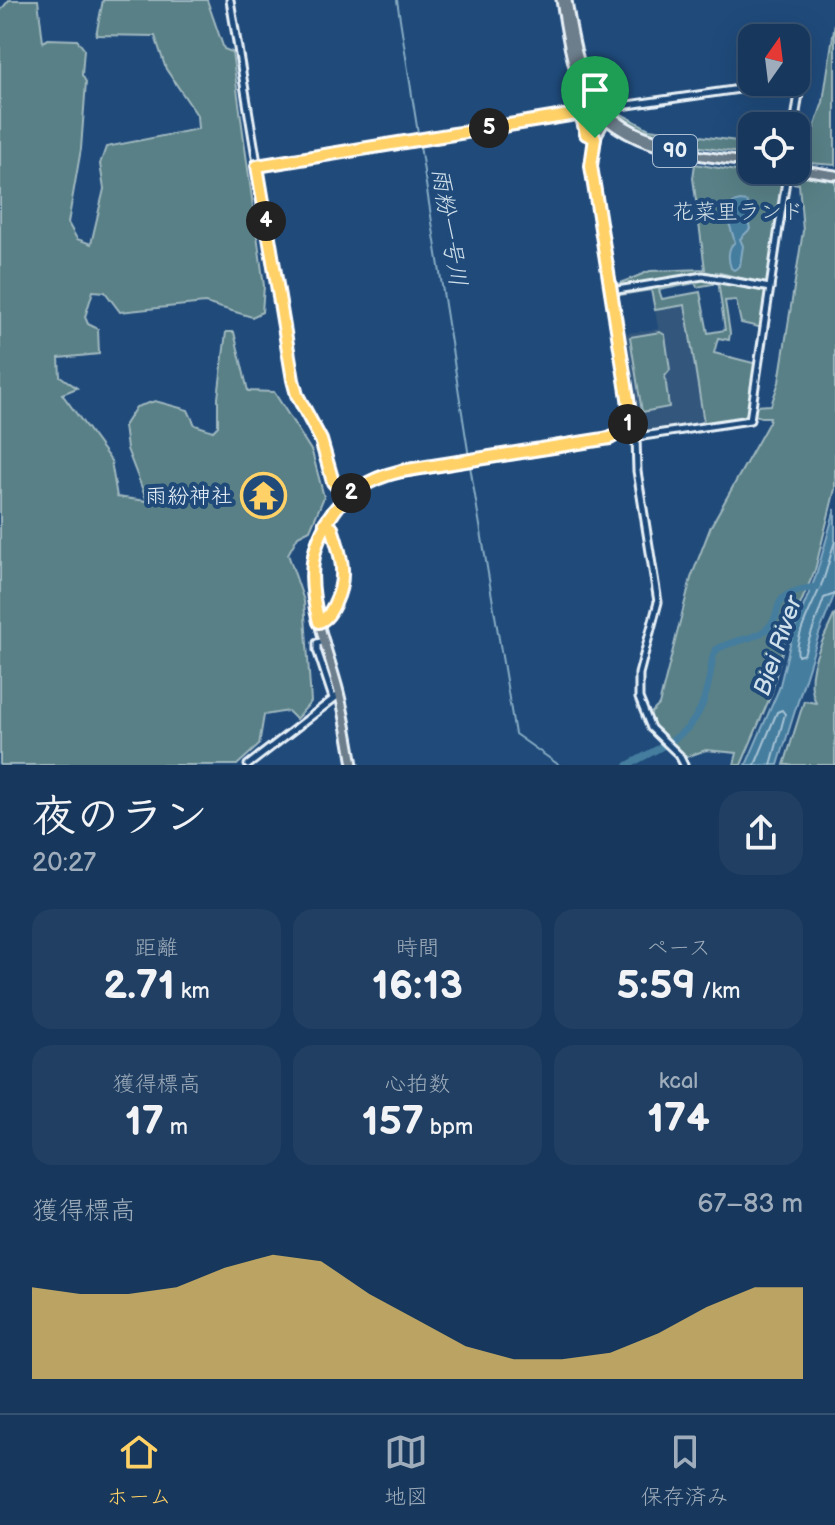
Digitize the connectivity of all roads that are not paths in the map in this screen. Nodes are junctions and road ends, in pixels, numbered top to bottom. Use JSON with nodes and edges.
{"nodes":[{"id":1,"x":230,"y":0,"type":"edge"},
{"id":2,"x":564,"y":0,"type":"edge"},
{"id":3,"x":738,"y":89,"type":"edge"},
{"id":4,"x":607,"y":116,"type":"junction"},
{"id":5,"x":595,"y":138,"type":"junction"},
{"id":6,"x":738,"y":158,"type":"edge"},
{"id":7,"x":257,"y":166,"type":"junction"},
{"id":8,"x":810,"y":169,"type":"edge"},
{"id":9,"x":835,"y":172,"type":"edge"},
{"id":10,"x":786,"y":184,"type":"edge"},
{"id":11,"x":770,"y":288,"type":"junction"},
{"id":12,"x":611,"y":291,"type":"junction"},
{"id":13,"x":626,"y":429,"type":"junction"},
{"id":14,"x":636,"y":437,"type":"junction"},
{"id":15,"x":346,"y":496,"type":"junction"},
{"id":16,"x":325,"y":523,"type":"junction"},
{"id":17,"x":319,"y":622,"type":"junction"},
{"id":18,"x":336,"y":696,"type":"junction"},
{"id":19,"x":248,"y":765,"type":"edge"},
{"id":20,"x":353,"y":765,"type":"edge"},
{"id":21,"x":684,"y":765,"type":"edge"}],
"edges":[{"from":1,"to":7,"type":"street"},
{"from":2,"to":4,"type":"main road","number":"90"},
{"from":3,"to":4,"type":"street"},
{"from":4,"to":5,"type":"main road"},
{"from":4,"to":6,"type":"main road","number":"90"},
{"from":5,"to":7,"type":"street"},
{"from":5,"to":12,"type":"main road"},
{"from":7,"to":15,"type":"street"},
{"from":8,"to":9,"type":"main road"},
{"from":10,"to":11,"type":"street"},
{"from":11,"to":12,"type":"street"},
{"from":11,"to":14,"type":"street"},
{"from":12,"to":13,"type":"main road"},
{"from":13,"to":14,"type":"street"},
{"from":13,"to":15,"type":"main road"},
{"from":14,"to":21,"type":"street"},
{"from":15,"to":16,"type":"main road"},
{"from":16,"to":17,"type":"main road"},
{"from":16,"to":17,"type":"street"},
{"from":17,"to":18,"type":"main road"},
{"from":18,"to":19,"type":"street"},
{"from":18,"to":20,"type":"main road"}]}
